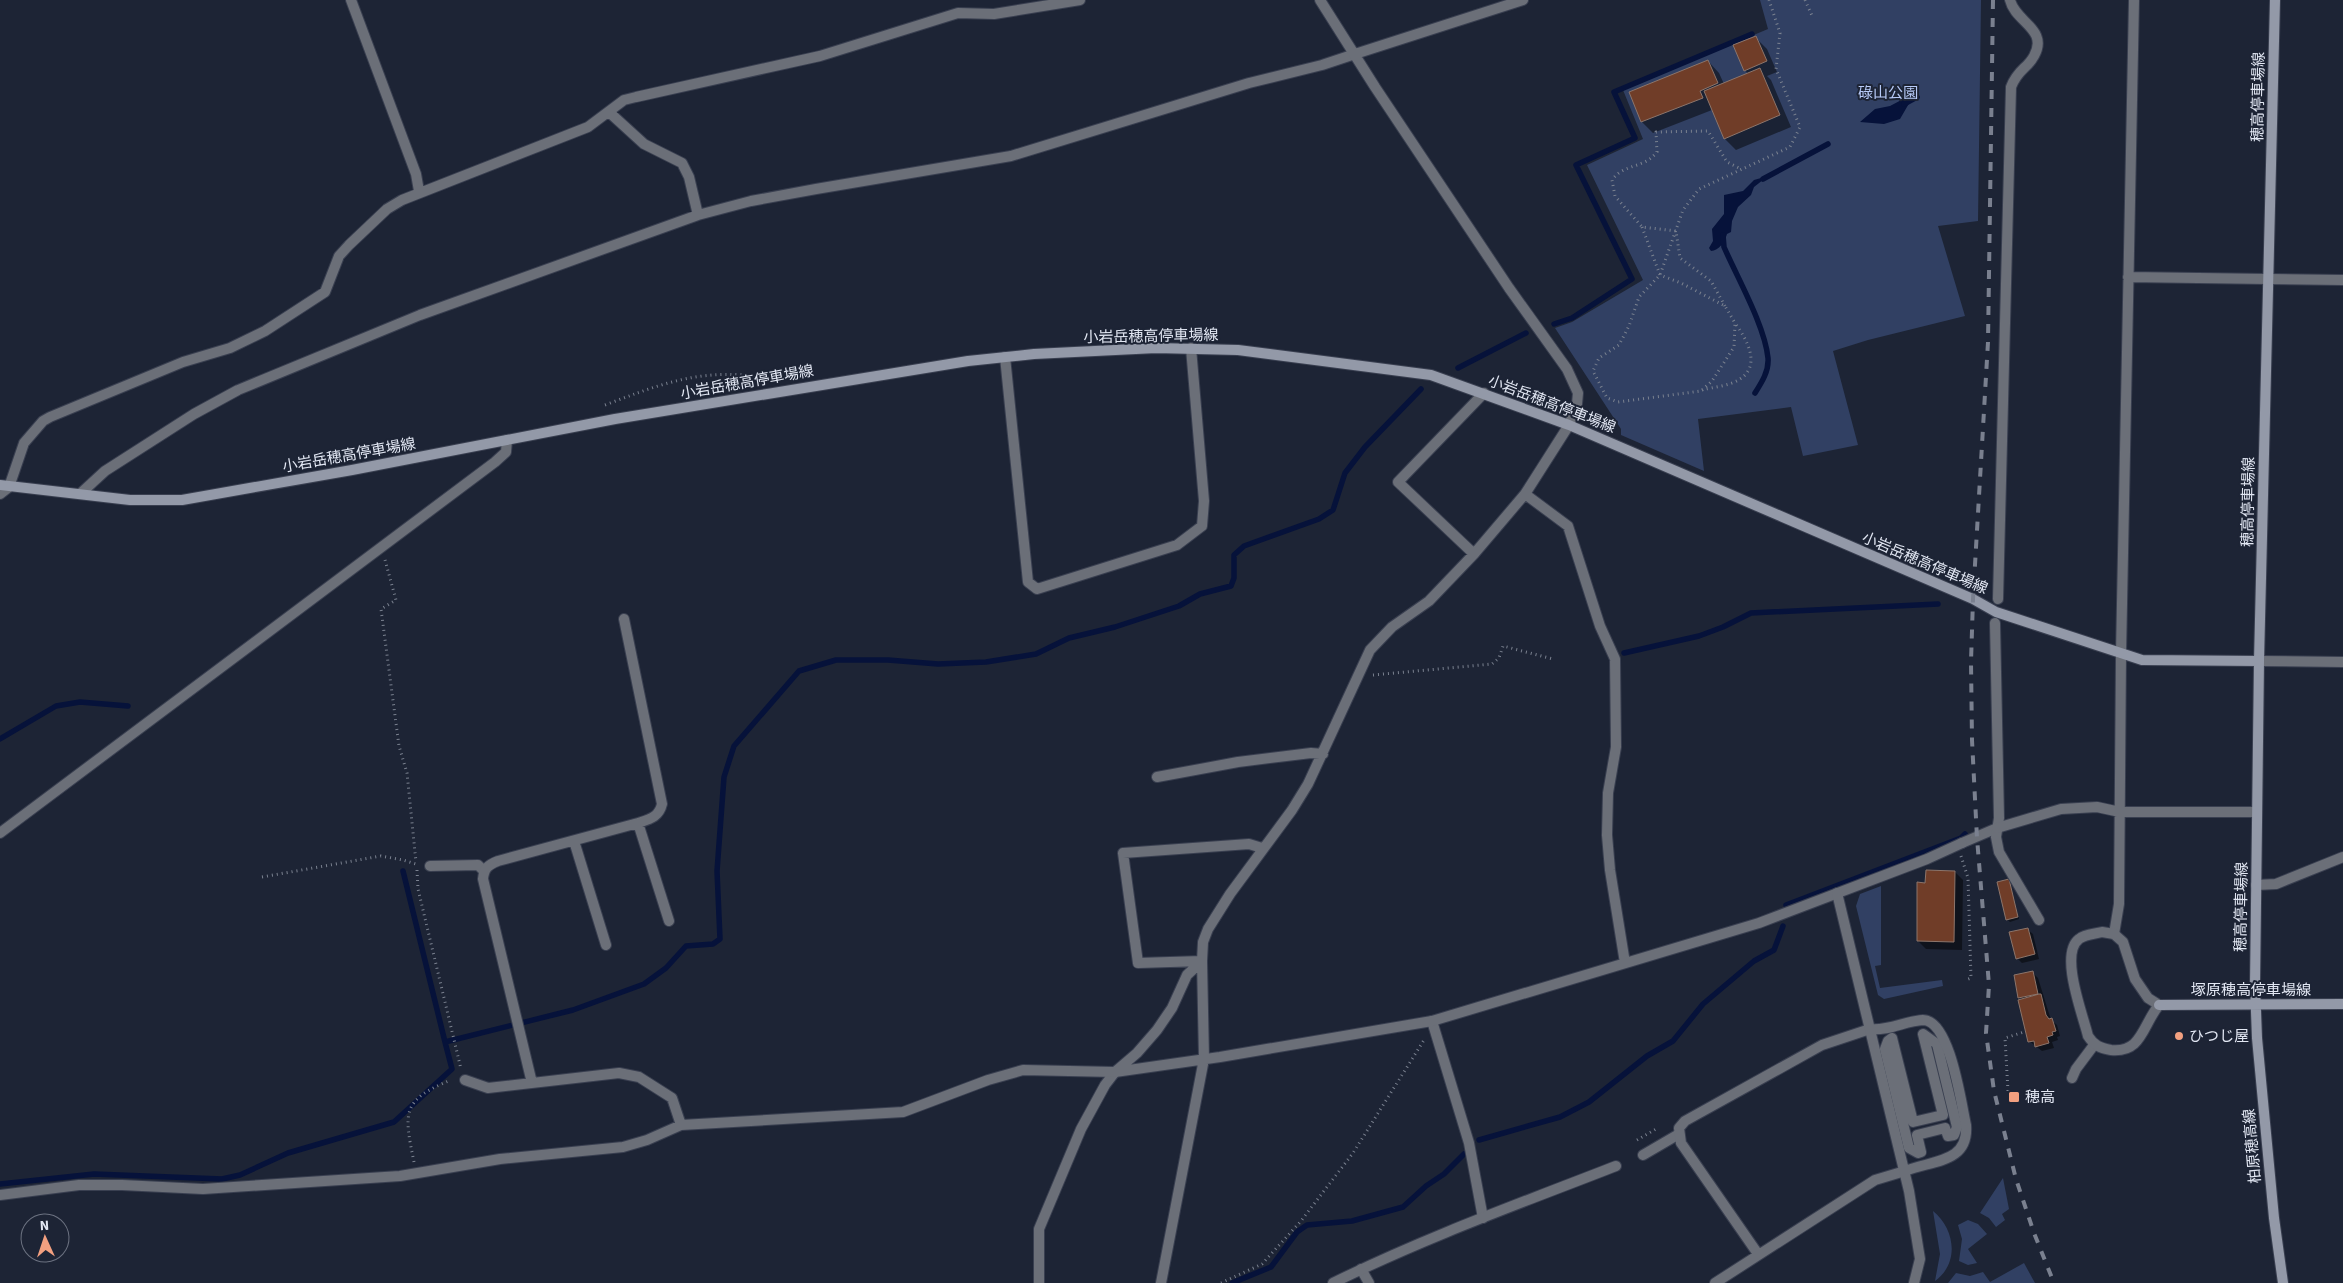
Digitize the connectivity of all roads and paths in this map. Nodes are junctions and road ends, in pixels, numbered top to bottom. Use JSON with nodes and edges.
{"nodes":[{"id":1,"x":351,"y":0,"type":"edge"},
{"id":2,"x":1080,"y":0,"type":"edge"},
{"id":3,"x":1320,"y":0,"type":"edge"},
{"id":4,"x":1523,"y":0,"type":"edge"},
{"id":5,"x":1769,"y":0,"type":"edge"},
{"id":6,"x":1805,"y":0,"type":"edge"},
{"id":7,"x":2010,"y":0,"type":"edge"},
{"id":8,"x":2134,"y":0,"type":"edge"},
{"id":9,"x":2275,"y":0,"type":"edge"},
{"id":10,"x":1061,"y":2,"type":"edge"},
{"id":11,"x":1813,"y":18,"type":"dead end"},
{"id":12,"x":1355,"y":54,"type":"junction"},
{"id":13,"x":610,"y":113,"type":"junction"},
{"id":14,"x":1742,"y":170,"type":"junction"},
{"id":15,"x":419,"y":191,"type":"junction"},
{"id":16,"x":698,"y":215,"type":"junction"},
{"id":17,"x":1642,"y":227,"type":"junction"},
{"id":18,"x":1676,"y":231,"type":"junction"},
{"id":19,"x":1660,"y":275,"type":"junction"},
{"id":20,"x":2128,"y":277,"type":"junction"},
{"id":21,"x":2268,"y":280,"type":"junction"},
{"id":22,"x":2343,"y":280,"type":"edge"},
{"id":23,"x":1725,"y":306,"type":"junction"},
{"id":24,"x":1735,"y":323,"type":"junction"},
{"id":25,"x":1191,"y":348,"type":"junction"},
{"id":26,"x":1005,"y":357,"type":"junction"},
{"id":27,"x":775,"y":380,"type":"dead end"},
{"id":28,"x":1701,"y":391,"type":"junction"},
{"id":29,"x":1484,"y":393,"type":"junction"},
{"id":30,"x":596,"y":408,"type":"dead end"},
{"id":31,"x":1569,"y":425,"type":"junction"},
{"id":32,"x":507,"y":440,"type":"junction"},
{"id":33,"x":4,"y":486,"type":"edge"},
{"id":34,"x":0,"y":494,"type":"edge"},
{"id":35,"x":80,"y":494,"type":"junction"},
{"id":36,"x":1526,"y":494,"type":"junction"},
{"id":37,"x":1474,"y":554,"type":"junction"},
{"id":38,"x":1998,"y":600,"type":"dead end"},
{"id":39,"x":624,"y":619,"type":"dead end"},
{"id":40,"x":1995,"y":623,"type":"dead end"},
{"id":41,"x":2122,"y":654,"type":"junction"},
{"id":42,"x":1553,"y":659,"type":"dead end"},
{"id":43,"x":2259,"y":661,"type":"junction"},
{"id":44,"x":2343,"y":662,"type":"edge"},
{"id":45,"x":1358,"y":677,"type":"junction"},
{"id":46,"x":1323,"y":754,"type":"junction"},
{"id":47,"x":1157,"y":777,"type":"dead end"},
{"id":48,"x":2120,"y":812,"type":"junction"},
{"id":49,"x":2257,"y":812,"type":"junction"},
{"id":50,"x":638,"y":823,"type":"junction"},
{"id":51,"x":1997,"y":828,"type":"junction"},
{"id":52,"x":0,"y":832,"type":"edge"},
{"id":53,"x":574,"y":841,"type":"junction"},
{"id":54,"x":1960,"y":845,"type":"junction"},
{"id":55,"x":1262,"y":848,"type":"junction"},
{"id":56,"x":2343,"y":857,"type":"edge"},
{"id":57,"x":430,"y":866,"type":"joint"},
{"id":58,"x":484,"y":871,"type":"junction"},
{"id":59,"x":262,"y":877,"type":"dead end"},
{"id":60,"x":2256,"y":885,"type":"junction"},
{"id":61,"x":1837,"y":893,"type":"junction"},
{"id":62,"x":2039,"y":920,"type":"dead end"},
{"id":63,"x":669,"y":921,"type":"dead end"},
{"id":64,"x":2114,"y":934,"type":"junction"},
{"id":65,"x":606,"y":945,"type":"dead end"},
{"id":66,"x":1202,"y":961,"type":"junction"},
{"id":67,"x":1625,"y":963,"type":"junction"},
{"id":68,"x":1966,"y":980,"type":"dead end"},
{"id":69,"x":2343,"y":1004,"type":"edge"},
{"id":70,"x":2159,"y":1005,"type":"junction"},
{"id":71,"x":2256,"y":1005,"type":"junction"},
{"id":72,"x":1433,"y":1023,"type":"junction"},
{"id":73,"x":1870,"y":1029,"type":"junction"},
{"id":74,"x":2024,"y":1032,"type":"dead end"},
{"id":75,"x":1888,"y":1041,"type":"joint"},
{"id":76,"x":2094,"y":1045,"type":"junction"},
{"id":77,"x":1204,"y":1059,"type":"junction"},
{"id":78,"x":1115,"y":1072,"type":"junction"},
{"id":79,"x":2072,"y":1078,"type":"dead end"},
{"id":80,"x":465,"y":1080,"type":"dead end"},
{"id":81,"x":532,"y":1083,"type":"junction"},
{"id":82,"x":2008,"y":1091,"type":"dead end"},
{"id":83,"x":681,"y":1125,"type":"junction"},
{"id":84,"x":1679,"y":1134,"type":"junction"},
{"id":85,"x":1643,"y":1155,"type":"dead end"},
{"id":86,"x":1616,"y":1166,"type":"dead end"},
{"id":87,"x":1905,"y":1171,"type":"junction"},
{"id":88,"x":0,"y":1194,"type":"edge"},
{"id":89,"x":1483,"y":1218,"type":"junction"},
{"id":90,"x":1758,"y":1254,"type":"junction"},
{"id":91,"x":1361,"y":1269,"type":"junction"},
{"id":92,"x":1039,"y":1283,"type":"edge"},
{"id":93,"x":1161,"y":1283,"type":"edge"},
{"id":94,"x":1221,"y":1283,"type":"edge"},
{"id":95,"x":1333,"y":1283,"type":"edge"},
{"id":96,"x":1369,"y":1283,"type":"edge"},
{"id":97,"x":1715,"y":1283,"type":"edge"},
{"id":98,"x":1914,"y":1283,"type":"edge"},
{"id":99,"x":2283,"y":1283,"type":"edge"}],
"edges":[{"from":1,"to":15,"type":"street"},
{"from":2,"to":10,"type":"street"},
{"from":3,"to":12,"type":"street"},
{"from":4,"to":12,"type":"street"},
{"from":5,"to":14,"type":"path"},
{"from":6,"to":11,"type":"path"},
{"from":7,"to":38,"type":"street"},
{"from":8,"to":20,"type":"street"},
{"from":9,"to":21,"type":"main road","name":"穂高停車場線"},
{"from":10,"to":13,"type":"street"},
{"from":12,"to":16,"type":"street"},
{"from":12,"to":31,"type":"street"},
{"from":13,"to":15,"type":"street"},
{"from":13,"to":16,"type":"street"},
{"from":14,"to":17,"type":"path"},
{"from":14,"to":18,"type":"path"},
{"from":15,"to":33,"type":"street"},
{"from":16,"to":35,"type":"street"},
{"from":17,"to":18,"type":"path"},
{"from":17,"to":19,"type":"path"},
{"from":18,"to":19,"type":"path"},
{"from":18,"to":23,"type":"path"},
{"from":19,"to":23,"type":"path"},
{"from":19,"to":28,"type":"path"},
{"from":20,"to":21,"type":"street"},
{"from":20,"to":41,"type":"street"},
{"from":21,"to":22,"type":"street"},
{"from":21,"to":43,"type":"main road","name":"穂高停車場線"},
{"from":23,"to":24,"type":"path"},
{"from":24,"to":28,"type":"path"},
{"from":24,"to":28,"type":"path"},
{"from":25,"to":26,"type":"main road","name":"小岩岳穂高停車場線"},
{"from":25,"to":26,"type":"street"},
{"from":25,"to":29,"type":"main road","name":"小岩岳穂高停車場線"},
{"from":26,"to":32,"type":"main road","name":"小岩岳穂高停車場線"},
{"from":27,"to":30,"type":"path"},
{"from":29,"to":31,"type":"main road","name":"小岩岳穂高停車場線"},
{"from":29,"to":37,"type":"street"},
{"from":31,"to":36,"type":"street"},
{"from":31,"to":41,"type":"main road","name":"小岩岳穂高停車場線"},
{"from":32,"to":35,"type":"main road","name":"小岩岳穂高停車場線"},
{"from":32,"to":52,"type":"street"},
{"from":33,"to":34,"type":"street"},
{"from":33,"to":35,"type":"main road","name":"小岩岳穂高停車場線"},
{"from":36,"to":37,"type":"street"},
{"from":36,"to":67,"type":"street"},
{"from":37,"to":45,"type":"street"},
{"from":39,"to":50,"type":"street"},
{"from":40,"to":51,"type":"street"},
{"from":41,"to":43,"type":"main road","name":"小岩岳穂高停車場線"},
{"from":41,"to":48,"type":"street"},
{"from":42,"to":45,"type":"path"},
{"from":43,"to":44,"type":"street"},
{"from":43,"to":49,"type":"main road","name":"穂高停車場線"},
{"from":45,"to":46,"type":"street"},
{"from":46,"to":47,"type":"street"},
{"from":46,"to":55,"type":"street"},
{"from":48,"to":49,"type":"street"},
{"from":48,"to":51,"type":"street"},
{"from":48,"to":64,"type":"street"},
{"from":49,"to":60,"type":"main road","name":"穂高停車場線"},
{"from":50,"to":53,"type":"street"},
{"from":50,"to":63,"type":"street"},
{"from":51,"to":54,"type":"street"},
{"from":51,"to":62,"type":"street"},
{"from":53,"to":58,"type":"street"},
{"from":53,"to":65,"type":"street"},
{"from":54,"to":61,"type":"street"},
{"from":54,"to":68,"type":"path"},
{"from":55,"to":66,"type":"street"},
{"from":55,"to":66,"type":"street"},
{"from":56,"to":60,"type":"street"},
{"from":57,"to":58,"type":"street"},
{"from":57,"to":59,"type":"path"},
{"from":58,"to":81,"type":"street"},
{"from":60,"to":71,"type":"main road","name":"穂高停車場線"},
{"from":61,"to":67,"type":"street"},
{"from":61,"to":73,"type":"street"},
{"from":64,"to":70,"type":"street"},
{"from":64,"to":76,"type":"street"},
{"from":66,"to":77,"type":"street"},
{"from":66,"to":78,"type":"street"},
{"from":67,"to":72,"type":"street"},
{"from":69,"to":71,"type":"main road","name":"塚原穂高停車場線"},
{"from":70,"to":71,"type":"main road","name":"塚原穂高停車場線"},
{"from":70,"to":76,"type":"street"},
{"from":71,"to":99,"type":"main road","name":"柏原穂高線"},
{"from":72,"to":77,"type":"street"},
{"from":72,"to":89,"type":"street"},
{"from":72,"to":94,"type":"path"},
{"from":73,"to":84,"type":"street"},
{"from":73,"to":87,"type":"street"},
{"from":73,"to":87,"type":"street"},
{"from":74,"to":82,"type":"path"},
{"from":75,"to":75,"type":"street"},
{"from":76,"to":79,"type":"street"},
{"from":77,"to":78,"type":"street"},
{"from":77,"to":93,"type":"street"},
{"from":78,"to":83,"type":"street"},
{"from":78,"to":92,"type":"street"},
{"from":80,"to":81,"type":"street"},
{"from":81,"to":83,"type":"street"},
{"from":83,"to":88,"type":"street"},
{"from":84,"to":85,"type":"street"},
{"from":84,"to":90,"type":"street"},
{"from":86,"to":89,"type":"street"},
{"from":87,"to":90,"type":"street"},
{"from":87,"to":98,"type":"street"},
{"from":89,"to":91,"type":"street"},
{"from":90,"to":97,"type":"street"},
{"from":91,"to":95,"type":"street"},
{"from":91,"to":96,"type":"street"}]}
